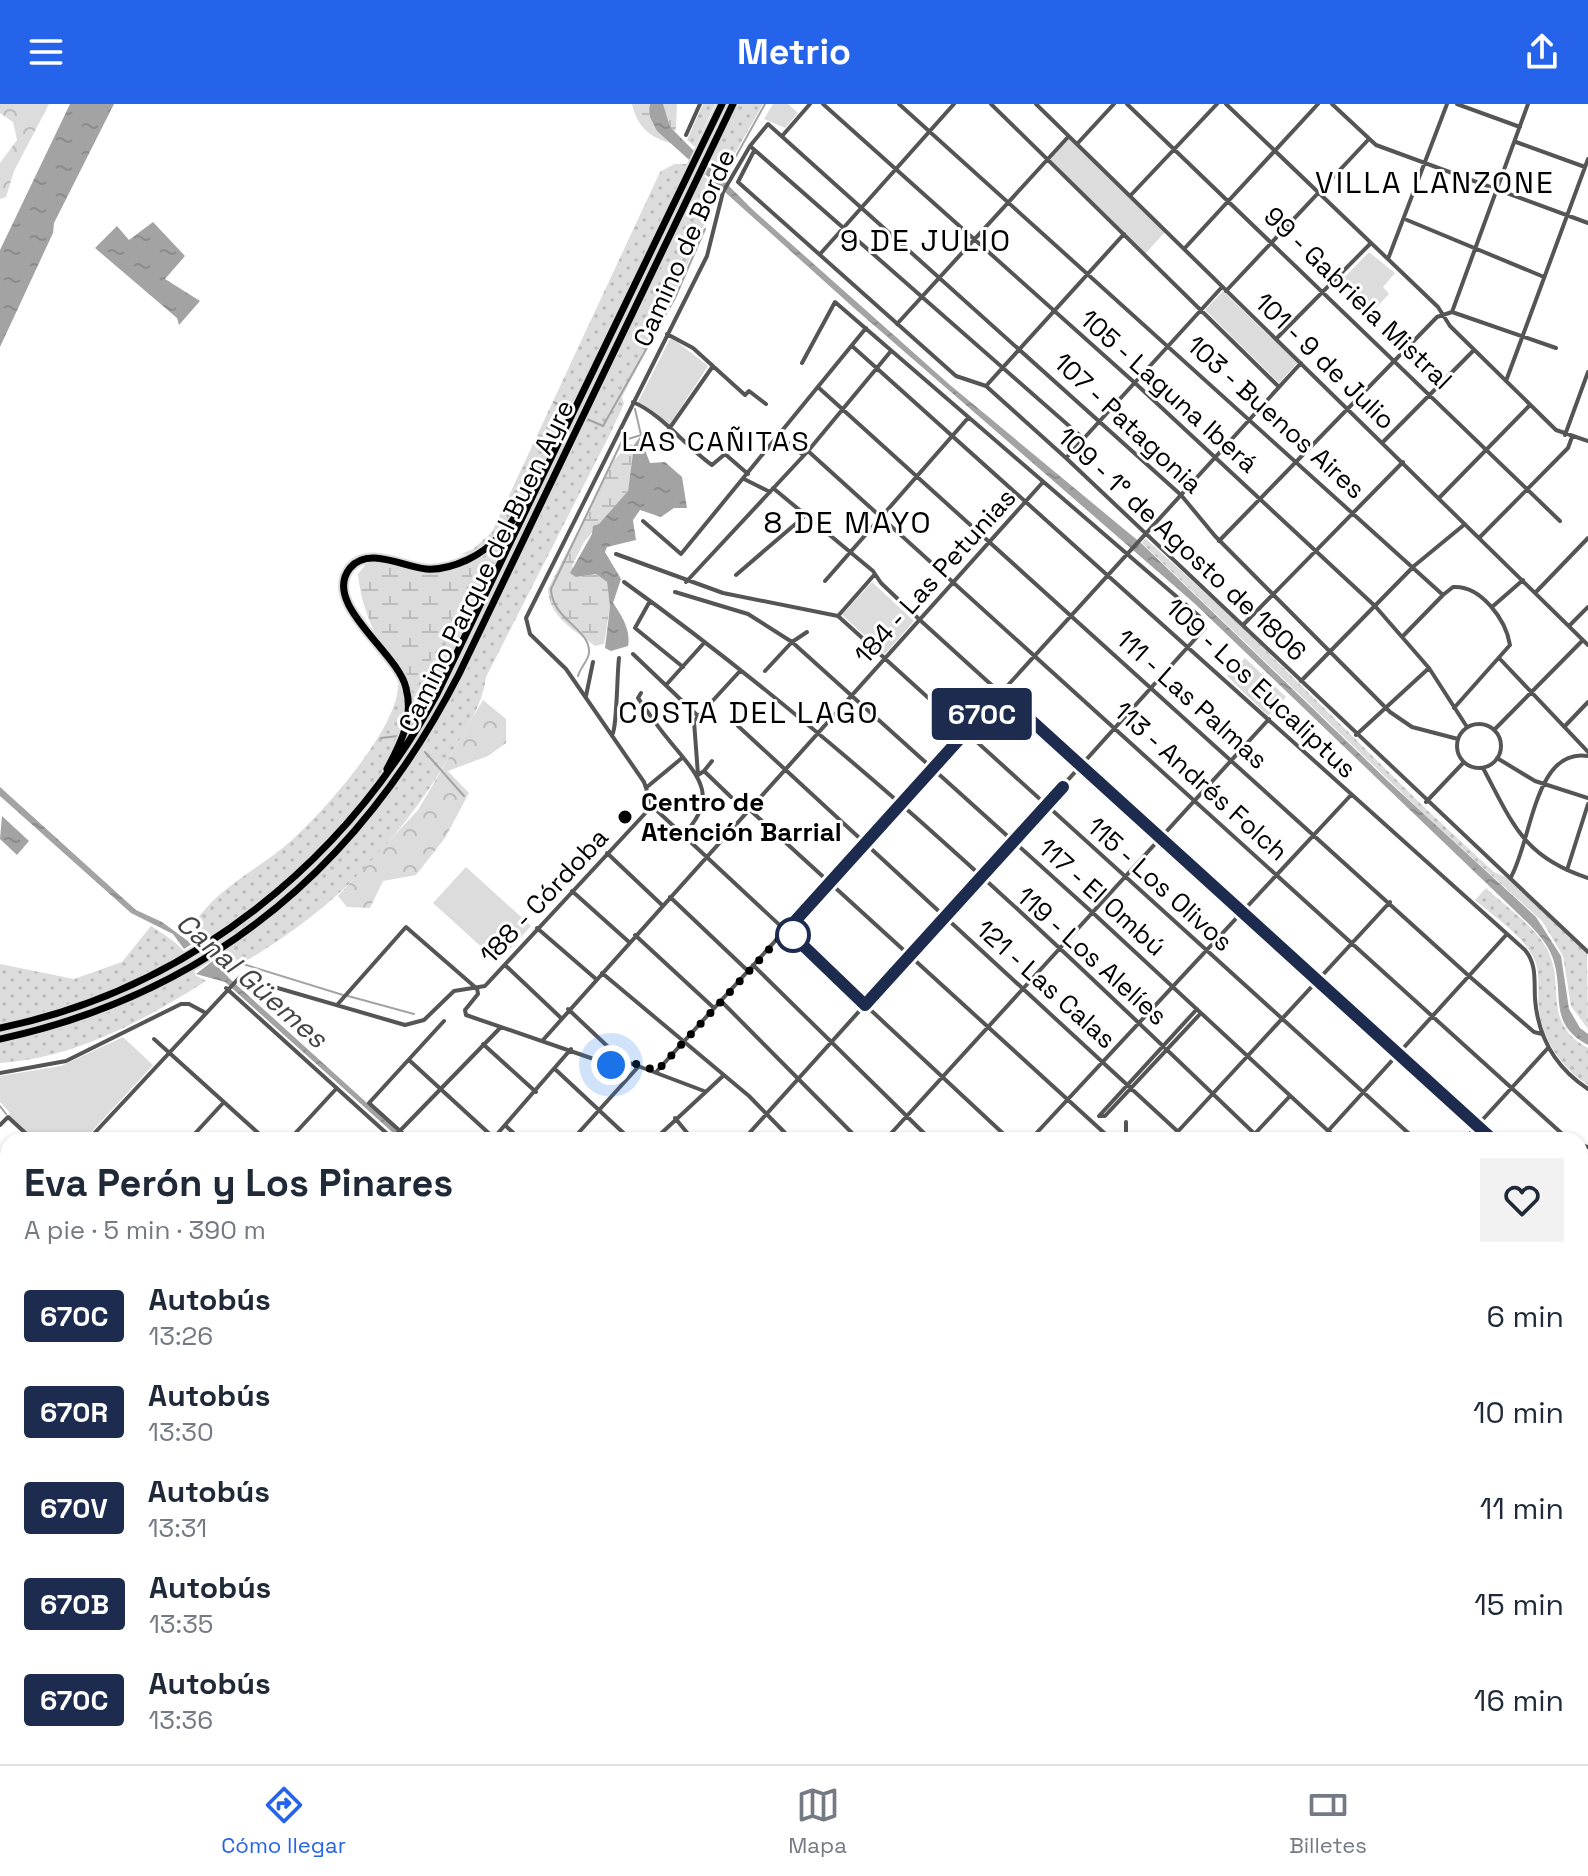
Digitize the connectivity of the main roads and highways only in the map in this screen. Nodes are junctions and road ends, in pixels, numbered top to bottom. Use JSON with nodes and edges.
{"nodes":[{"id":1,"x":722,"y":104,"type":"edge"},
{"id":2,"x":733,"y":104,"type":"edge"},
{"id":3,"x":695,"y":170,"type":"junction"},
{"id":4,"x":542,"y":479,"type":"junction"},
{"id":5,"x":352,"y":821,"type":"junction"},
{"id":6,"x":208,"y":949,"type":"junction"},
{"id":7,"x":0,"y":1028,"type":"edge"},
{"id":8,"x":0,"y":1039,"type":"edge"}],
"edges":[{"from":1,"to":3,"type":"highway","name":"Camino Parque del Buen Ayre"},
{"from":2,"to":3,"type":"highway","name":"Camino Parque del Buen Ayre"},
{"from":3,"to":4,"type":"highway","name":"Camino Parque del Buen Ayre"},
{"from":3,"to":6,"type":"highway","name":"Camino Parque del Buen Ayre"},
{"from":4,"to":5,"type":"highway","name":"Camino Parque del Buen Ayre"},
{"from":4,"to":5,"type":"highway"},
{"from":5,"to":6,"type":"highway","name":"Camino Parque del Buen Ayre"},
{"from":6,"to":7,"type":"highway","name":"Camino Parque del Buen Ayre"},
{"from":6,"to":8,"type":"highway","name":"Camino Parque del Buen Ayre"}]}
